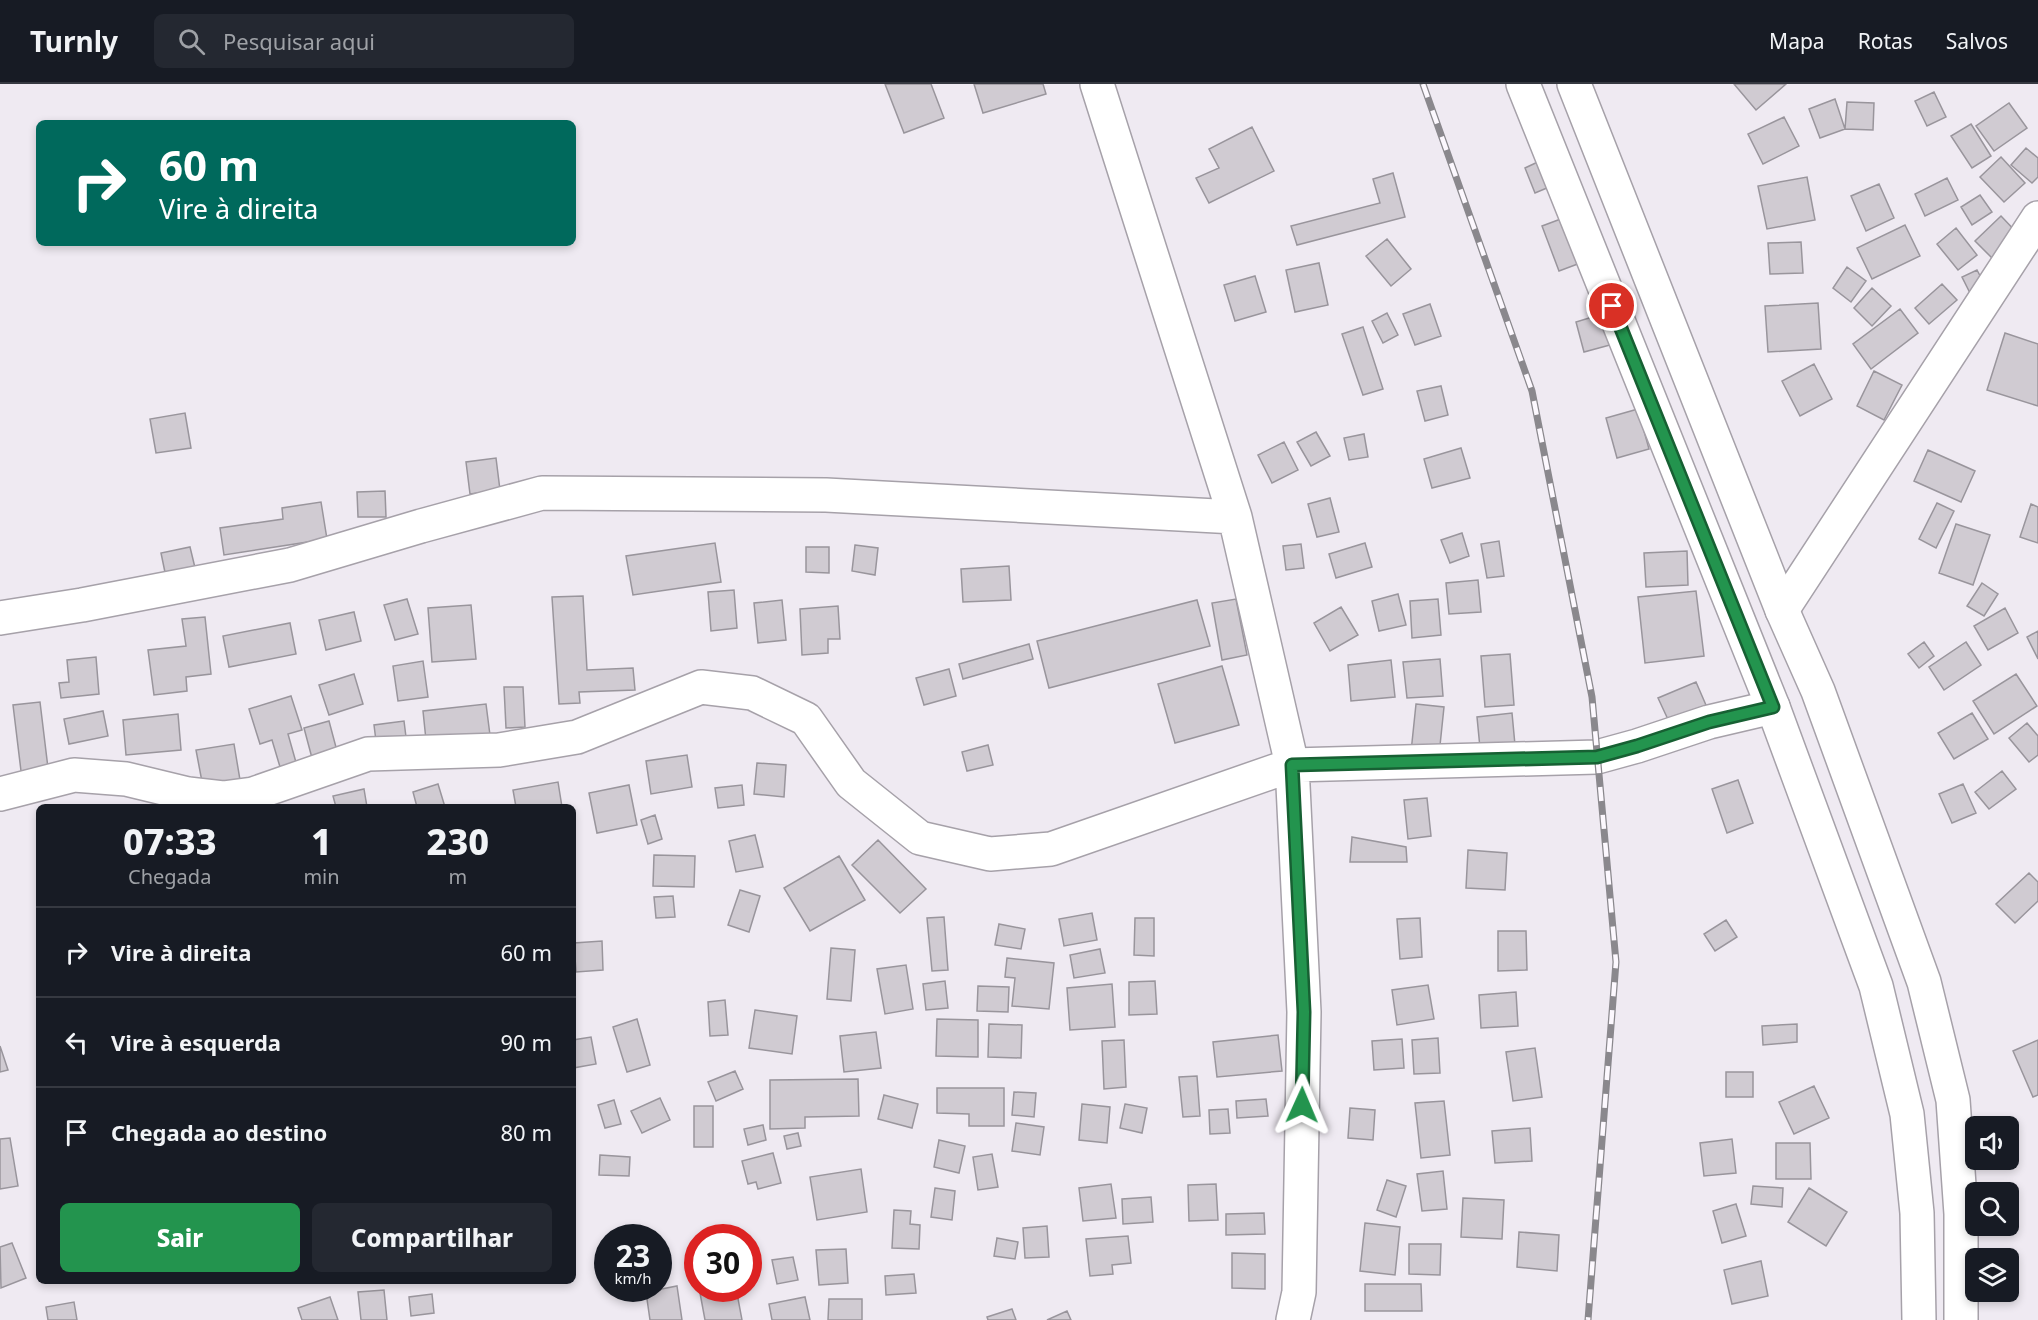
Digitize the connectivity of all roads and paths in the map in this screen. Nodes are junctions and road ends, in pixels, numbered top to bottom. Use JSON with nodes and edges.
{"nodes":[{"id":1,"x":1097,"y":84,"type":"edge"},
{"id":2,"x":1523,"y":84,"type":"edge"},
{"id":3,"x":1574,"y":84,"type":"edge"},
{"id":4,"x":2038,"y":218,"type":"edge"},
{"id":5,"x":1235,"y":517,"type":"junction"},
{"id":6,"x":1782,"y":610,"type":"junction"},
{"id":7,"x":0,"y":618,"type":"edge"},
{"id":8,"x":1773,"y":707,"type":"junction"},
{"id":9,"x":1292,"y":765,"type":"junction"},
{"id":10,"x":0,"y":794,"type":"edge"},
{"id":11,"x":1293,"y":1320,"type":"edge"},
{"id":12,"x":1918,"y":1320,"type":"edge"},
{"id":13,"x":1961,"y":1320,"type":"edge"}],
"edges":[{"from":1,"to":5,"type":"main road"},
{"from":2,"to":8,"type":"main road"},
{"from":3,"to":6,"type":"main road"},
{"from":4,"to":6,"type":"main road"},
{"from":5,"to":7,"type":"main road"},
{"from":5,"to":9,"type":"main road"},
{"from":6,"to":13,"type":"main road"},
{"from":8,"to":9,"type":"main road"},
{"from":8,"to":12,"type":"main road"},
{"from":9,"to":10,"type":"main road"},
{"from":9,"to":11,"type":"main road"}]}
